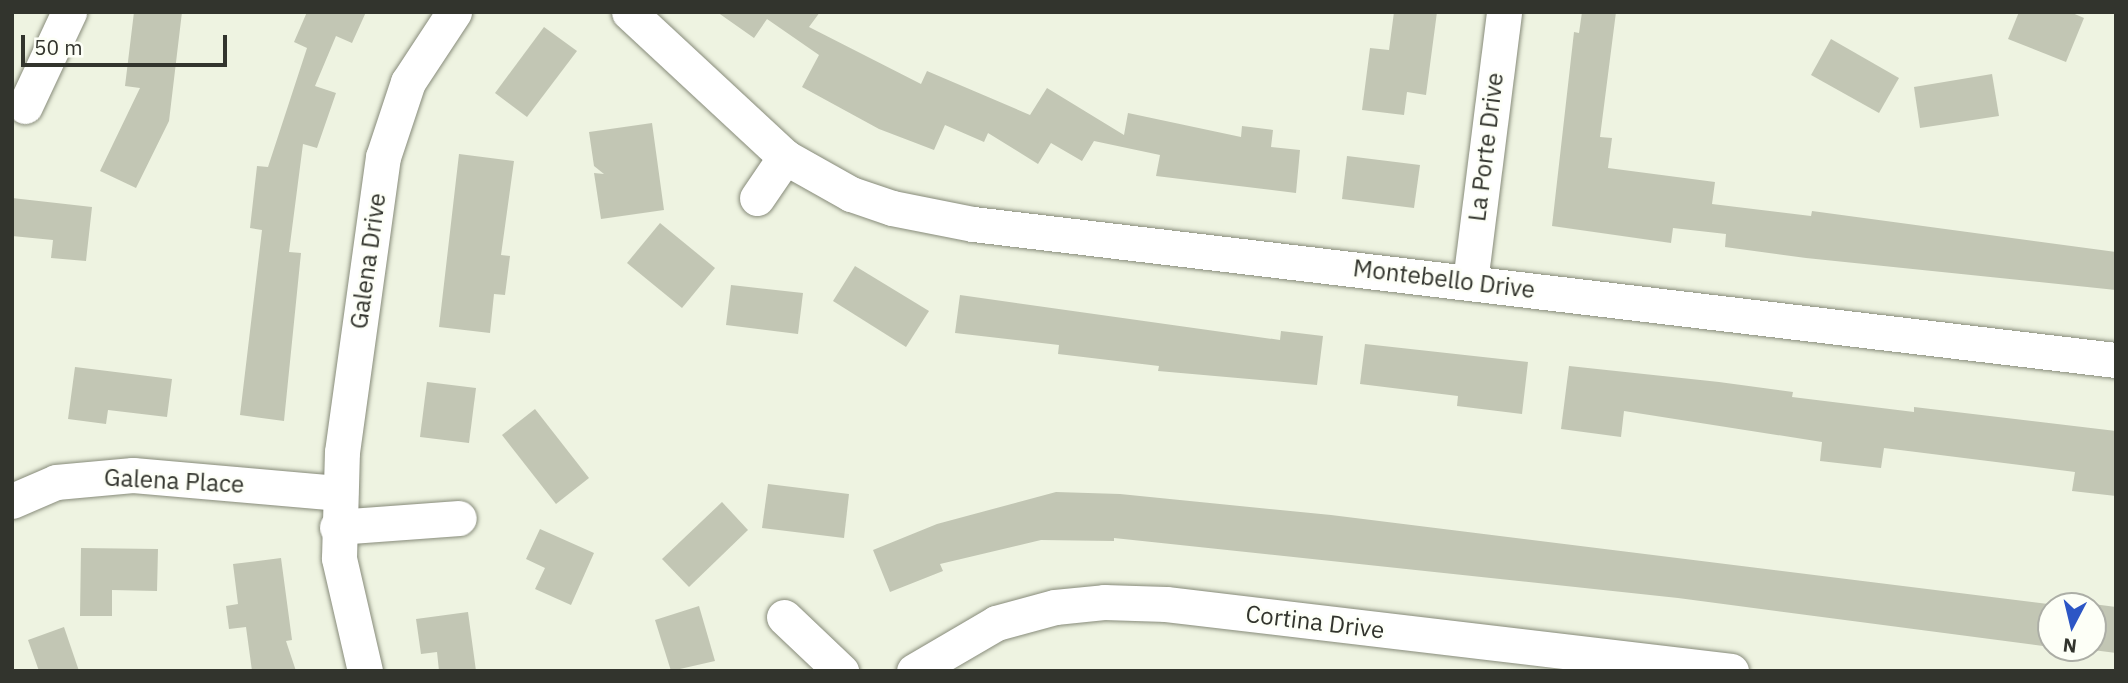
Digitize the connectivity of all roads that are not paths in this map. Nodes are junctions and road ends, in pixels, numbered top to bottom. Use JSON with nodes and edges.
{"nodes":[{"id":1,"x":69,"y":12,"type":"edge"},
{"id":2,"x":454,"y":12,"type":"edge"},
{"id":3,"x":629,"y":12,"type":"edge"},
{"id":4,"x":1504,"y":12,"type":"edge"},
{"id":5,"x":25,"y":106,"type":"dead end"},
{"id":6,"x":785,"y":157,"type":"junction"},
{"id":7,"x":757,"y":198,"type":"dead end"},
{"id":8,"x":1470,"y":282,"type":"junction"},
{"id":9,"x":2116,"y":360,"type":"edge"},
{"id":10,"x":12,"y":501,"type":"edge"},
{"id":11,"x":338,"y":510,"type":"junction"},
{"id":12,"x":459,"y":518,"type":"dead end"},
{"id":13,"x":784,"y":617,"type":"dead end"},
{"id":14,"x":365,"y":671,"type":"edge"},
{"id":15,"x":841,"y":671,"type":"edge"},
{"id":16,"x":914,"y":671,"type":"edge"},
{"id":17,"x":1731,"y":671,"type":"edge"}],
"edges":[{"from":1,"to":5,"type":"street"},
{"from":2,"to":11,"type":"street","name":"Galena Drive"},
{"from":3,"to":6,"type":"street","name":"Montebello Drive"},
{"from":4,"to":8,"type":"street","name":"La Porte Drive"},
{"from":6,"to":7,"type":"street"},
{"from":6,"to":8,"type":"street","name":"Montebello Drive"},
{"from":8,"to":9,"type":"street","name":"Montebello Drive"},
{"from":10,"to":11,"type":"street","name":"Galena Place"},
{"from":11,"to":12,"type":"street"},
{"from":11,"to":14,"type":"street","name":"Galena Drive"},
{"from":13,"to":15,"type":"street"},
{"from":16,"to":17,"type":"street","name":"Cortina Drive"}]}
